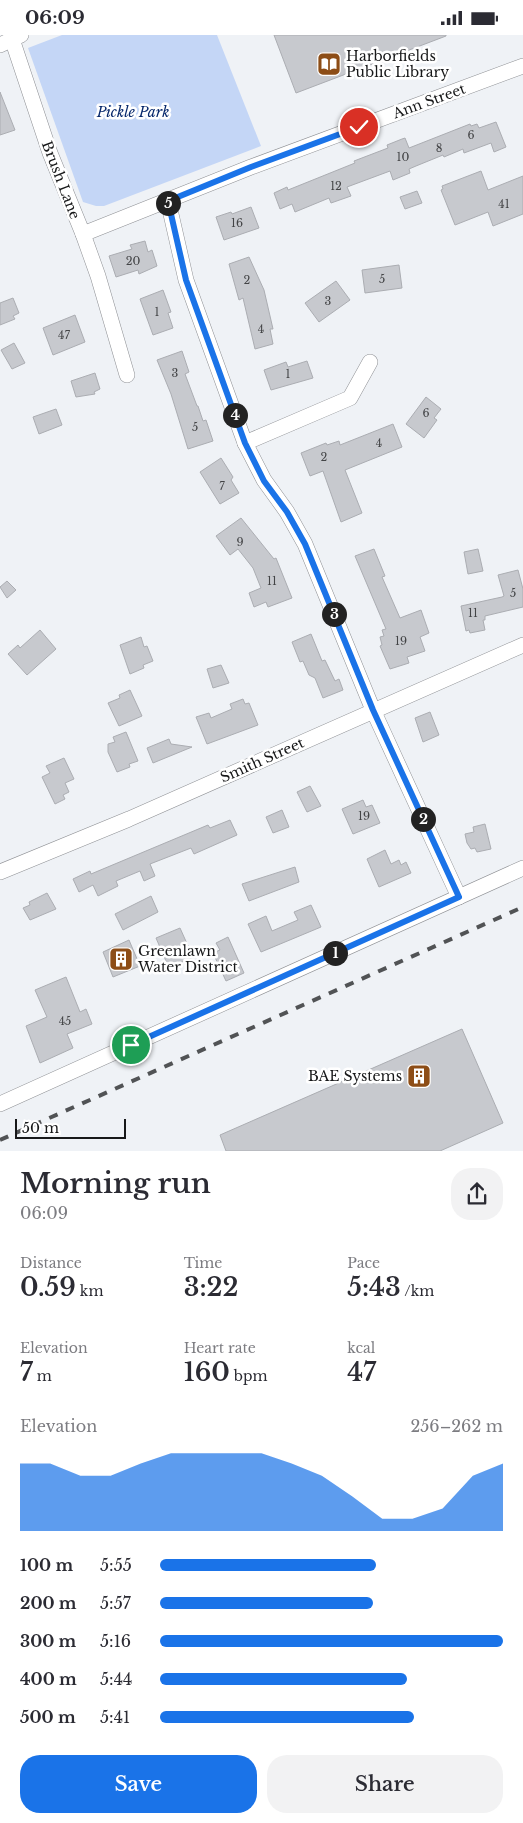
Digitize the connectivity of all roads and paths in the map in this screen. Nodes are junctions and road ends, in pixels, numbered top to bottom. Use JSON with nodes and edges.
{"nodes":[{"id":1,"x":11,"y":40,"type":"edge"},
{"id":2,"x":523,"y":67,"type":"edge"},
{"id":3,"x":168,"y":201,"type":"junction"},
{"id":4,"x":83,"y":234,"type":"junction"},
{"id":5,"x":370,"y":362,"type":"dead end"},
{"id":6,"x":127,"y":375,"type":"dead end"},
{"id":7,"x":245,"y":443,"type":"junction"},
{"id":8,"x":523,"y":645,"type":"edge"},
{"id":9,"x":373,"y":710,"type":"junction"},
{"id":10,"x":523,"y":868,"type":"edge"},
{"id":11,"x":0,"y":872,"type":"edge"},
{"id":12,"x":459,"y":897,"type":"junction"},
{"id":13,"x":0,"y":1104,"type":"edge"}],
"edges":[{"from":1,"to":4,"type":"street","name":"Brush Lane"},
{"from":2,"to":3,"type":"street","name":"Ann Street"},
{"from":3,"to":4,"type":"street","name":"Brush Lane"},
{"from":3,"to":7,"type":"street"},
{"from":4,"to":6,"type":"street"},
{"from":5,"to":7,"type":"street"},
{"from":7,"to":9,"type":"street"},
{"from":8,"to":9,"type":"street","name":"Smith Street"},
{"from":9,"to":11,"type":"street","name":"Smith Street"},
{"from":9,"to":12,"type":"street"},
{"from":10,"to":12,"type":"street"},
{"from":12,"to":13,"type":"street"}]}
